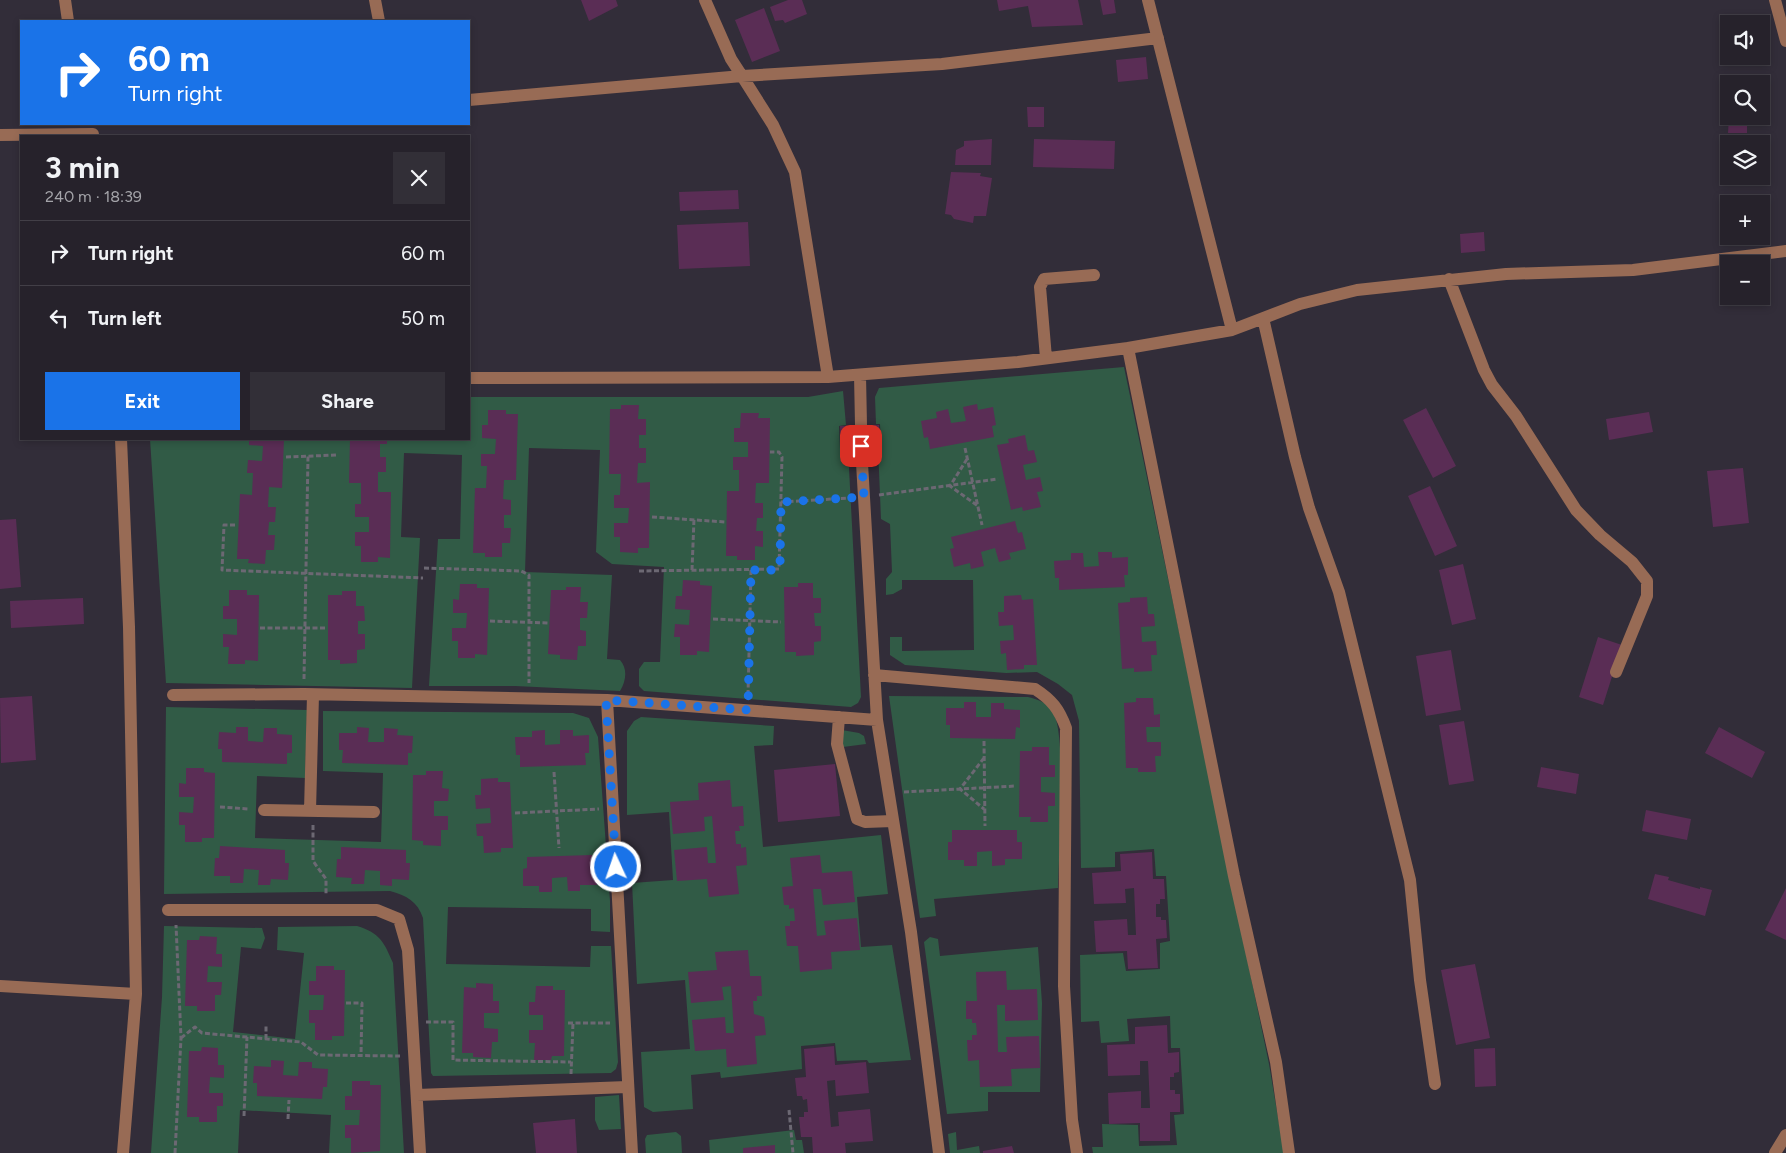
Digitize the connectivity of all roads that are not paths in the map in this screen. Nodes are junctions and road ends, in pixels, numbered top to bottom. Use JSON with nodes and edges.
{"nodes":[{"id":1,"x":65,"y":0,"type":"edge"},
{"id":2,"x":375,"y":0,"type":"edge"},
{"id":3,"x":705,"y":0,"type":"edge"},
{"id":4,"x":1148,"y":0,"type":"edge"},
{"id":5,"x":1775,"y":0,"type":"edge"},
{"id":6,"x":68,"y":20,"type":"edge"},
{"id":7,"x":380,"y":20,"type":"edge"},
{"id":8,"x":1158,"y":38,"type":"junction"},
{"id":9,"x":1786,"y":41,"type":"edge"},
{"id":10,"x":742,"y":76,"type":"junction"},
{"id":11,"x":470,"y":100,"type":"edge"},
{"id":12,"x":92,"y":131,"type":"edge"},
{"id":13,"x":0,"y":135,"type":"edge"},
{"id":14,"x":1786,"y":251,"type":"edge"},
{"id":15,"x":1094,"y":275,"type":"dead end"},
{"id":16,"x":1449,"y":279,"type":"junction"},
{"id":17,"x":1263,"y":318,"type":"junction"},
{"id":18,"x":1232,"y":330,"type":"junction"},
{"id":19,"x":1128,"y":348,"type":"junction"},
{"id":20,"x":1046,"y":358,"type":"junction"},
{"id":21,"x":860,"y":375,"type":"junction"},
{"id":22,"x":828,"y":377,"type":"junction"},
{"id":23,"x":470,"y":378,"type":"edge"},
{"id":24,"x":861,"y":425,"type":"tunnel mouth"},
{"id":25,"x":121,"y":440,"type":"edge"},
{"id":26,"x":861,"y":446,"type":"tunnel mouth"},
{"id":27,"x":1616,"y":672,"type":"dead end"},
{"id":28,"x":874,"y":674,"type":"junction"},
{"id":29,"x":172,"y":695,"type":"dead end"},
{"id":30,"x":308,"y":695,"type":"junction"},
{"id":31,"x":606,"y":700,"type":"junction"},
{"id":32,"x":839,"y":717,"type":"junction"},
{"id":33,"x":877,"y":720,"type":"junction"},
{"id":34,"x":264,"y":810,"type":"road end"},
{"id":35,"x":312,"y":811,"type":"junction"},
{"id":36,"x":374,"y":812,"type":"dead end"},
{"id":37,"x":893,"y":821,"type":"junction"},
{"id":38,"x":171,"y":910,"type":"road end"},
{"id":39,"x":0,"y":986,"type":"edge"},
{"id":40,"x":136,"y":994,"type":"junction"},
{"id":41,"x":1435,"y":1084,"type":"dead end"},
{"id":42,"x":627,"y":1087,"type":"junction"},
{"id":43,"x":416,"y":1095,"type":"junction"},
{"id":44,"x":1786,"y":1135,"type":"edge"},
{"id":45,"x":123,"y":1153,"type":"edge"},
{"id":46,"x":420,"y":1153,"type":"edge"},
{"id":47,"x":632,"y":1153,"type":"edge"},
{"id":48,"x":939,"y":1153,"type":"edge"},
{"id":49,"x":1077,"y":1153,"type":"edge"},
{"id":50,"x":1289,"y":1153,"type":"edge"},
{"id":51,"x":1775,"y":1153,"type":"edge"}],
"edges":[{"from":1,"to":6,"type":"street"},
{"from":2,"to":7,"type":"street"},
{"from":3,"to":10,"type":"street"},
{"from":4,"to":8,"type":"street"},
{"from":5,"to":9,"type":"street"},
{"from":8,"to":10,"type":"street"},
{"from":8,"to":18,"type":"street"},
{"from":10,"to":11,"type":"street"},
{"from":10,"to":22,"type":"street"},
{"from":12,"to":13,"type":"street"},
{"from":14,"to":16,"type":"street"},
{"from":15,"to":20,"type":"street"},
{"from":16,"to":17,"type":"street"},
{"from":16,"to":27,"type":"street"},
{"from":17,"to":18,"type":"street"},
{"from":17,"to":41,"type":"street"},
{"from":18,"to":19,"type":"street"},
{"from":19,"to":20,"type":"street"},
{"from":19,"to":50,"type":"street"},
{"from":20,"to":21,"type":"street"},
{"from":21,"to":22,"type":"street"},
{"from":21,"to":24,"type":"street"},
{"from":22,"to":23,"type":"street"},
{"from":25,"to":40,"type":"street"},
{"from":26,"to":28,"type":"street"},
{"from":28,"to":33,"type":"street"},
{"from":28,"to":49,"type":"street"},
{"from":29,"to":30,"type":"street"},
{"from":30,"to":31,"type":"street"},
{"from":30,"to":35,"type":"street"},
{"from":31,"to":32,"type":"street"},
{"from":31,"to":42,"type":"street"},
{"from":32,"to":33,"type":"street"},
{"from":32,"to":37,"type":"street"},
{"from":33,"to":37,"type":"street"},
{"from":34,"to":35,"type":"street"},
{"from":35,"to":36,"type":"street"},
{"from":37,"to":48,"type":"street"},
{"from":38,"to":43,"type":"street"},
{"from":39,"to":40,"type":"street"},
{"from":40,"to":45,"type":"street"},
{"from":42,"to":43,"type":"street"},
{"from":42,"to":47,"type":"street"},
{"from":43,"to":46,"type":"street"},
{"from":44,"to":51,"type":"street"}]}
